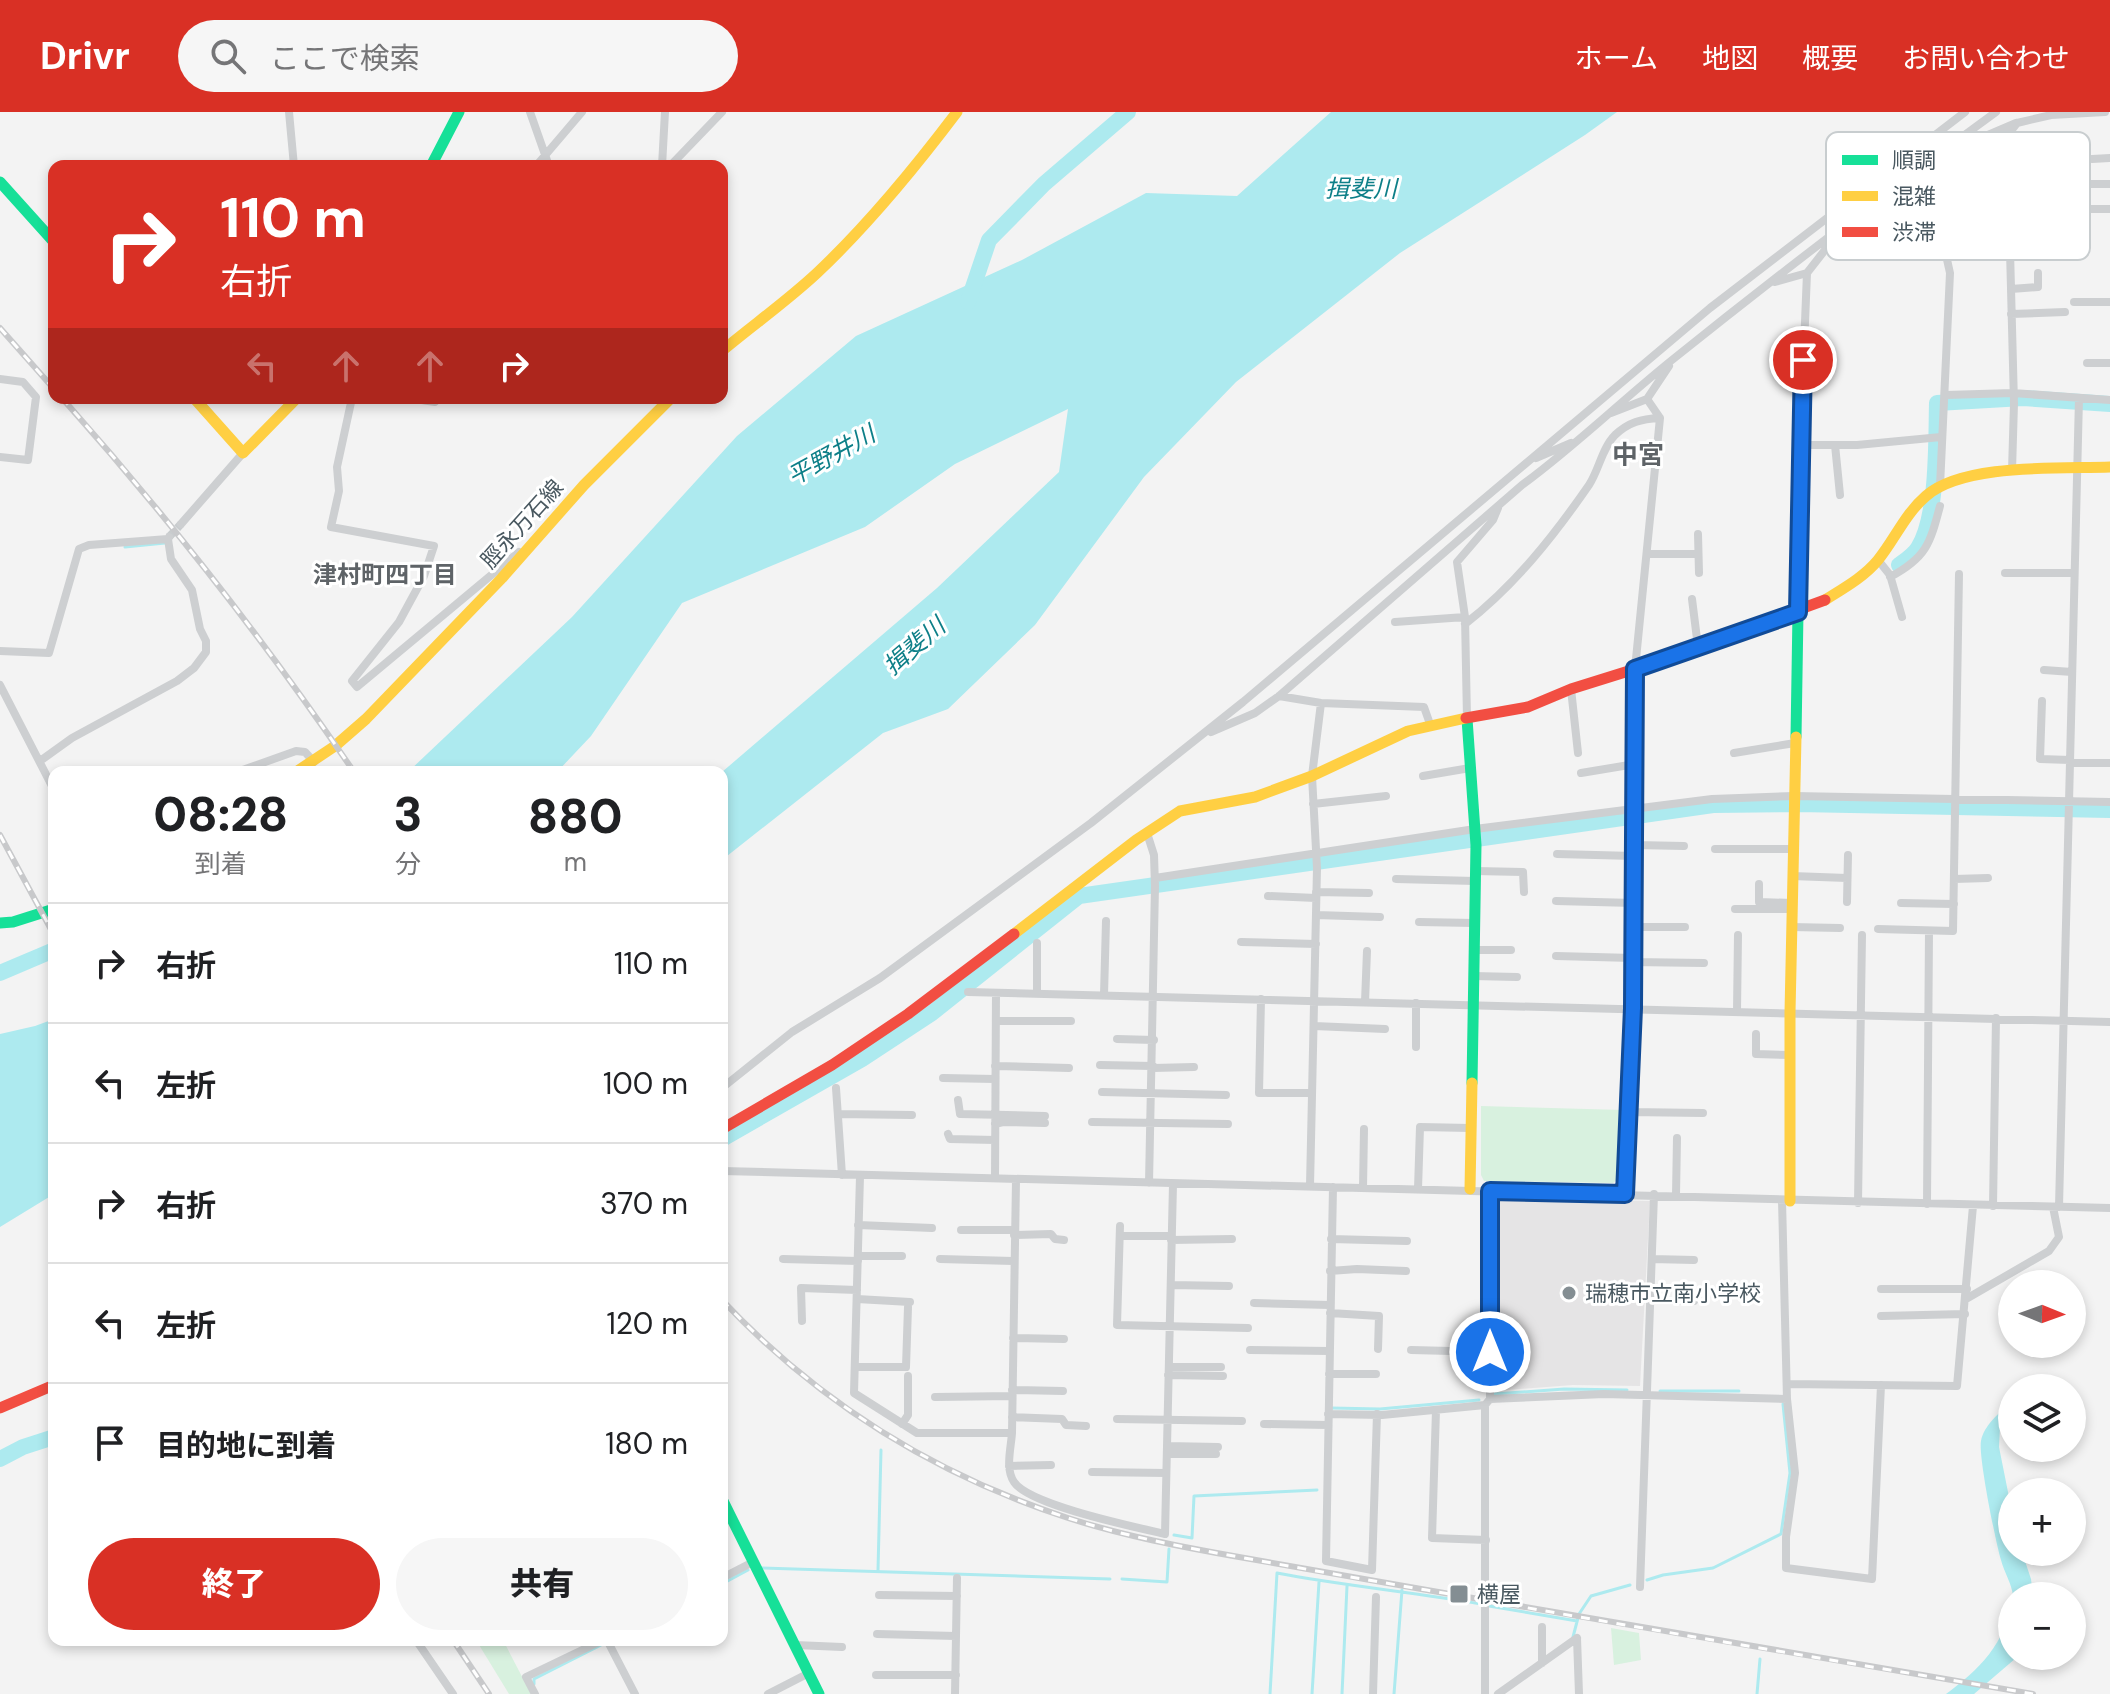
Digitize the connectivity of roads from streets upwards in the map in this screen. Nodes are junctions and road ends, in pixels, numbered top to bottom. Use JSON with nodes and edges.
{"nodes":[{"id":1,"x":289,"y":112,"type":"edge"},
{"id":2,"x":459,"y":112,"type":"edge"},
{"id":3,"x":530,"y":112,"type":"edge"},
{"id":4,"x":582,"y":112,"type":"edge"},
{"id":5,"x":665,"y":112,"type":"edge"},
{"id":6,"x":722,"y":112,"type":"edge"},
{"id":7,"x":957,"y":112,"type":"edge"},
{"id":8,"x":1965,"y":112,"type":"edge"},
{"id":9,"x":1996,"y":112,"type":"edge"},
{"id":10,"x":2105,"y":112,"type":"edge"},
{"id":11,"x":2017,"y":123,"type":"junction"},
{"id":12,"x":1939,"y":132,"type":"edge"},
{"id":13,"x":1969,"y":132,"type":"edge"},
{"id":14,"x":1996,"y":132,"type":"edge"},
{"id":15,"x":2010,"y":132,"type":"edge"},
{"id":16,"x":545,"y":156,"type":"junction"},
{"id":17,"x":2110,"y":158,"type":"edge"},
{"id":18,"x":2092,"y":159,"type":"dead end"},
{"id":19,"x":293,"y":160,"type":"edge"},
{"id":20,"x":434,"y":160,"type":"edge"},
{"id":21,"x":541,"y":160,"type":"edge"},
{"id":22,"x":547,"y":160,"type":"edge"},
{"id":23,"x":662,"y":160,"type":"edge"},
{"id":24,"x":676,"y":160,"type":"edge"},
{"id":25,"x":0,"y":182,"type":"edge"},
{"id":26,"x":1826,"y":218,"type":"edge"},
{"id":27,"x":48,"y":235,"type":"edge"},
{"id":28,"x":1826,"y":238,"type":"edge"},
{"id":29,"x":1826,"y":248,"type":"edge"},
{"id":30,"x":1947,"y":260,"type":"edge"},
{"id":31,"x":2010,"y":260,"type":"edge"},
{"id":32,"x":1807,"y":273,"type":"junction"},
{"id":33,"x":2038,"y":273,"type":"dead end"},
{"id":34,"x":1770,"y":283,"type":"junction"},
{"id":35,"x":2011,"y":289,"type":"junction"},
{"id":36,"x":2074,"y":302,"type":"dead end"},
{"id":37,"x":2110,"y":302,"type":"edge"},
{"id":38,"x":2065,"y":312,"type":"dead end"},
{"id":39,"x":2011,"y":314,"type":"junction"},
{"id":40,"x":728,"y":346,"type":"edge"},
{"id":41,"x":1674,"y":359,"type":"junction"},
{"id":42,"x":2087,"y":363,"type":"dead end"},
{"id":43,"x":2110,"y":363,"type":"edge"},
{"id":44,"x":0,"y":379,"type":"edge"},
{"id":45,"x":2013,"y":393,"type":"junction"},
{"id":46,"x":1946,"y":395,"type":"junction"},
{"id":47,"x":1647,"y":399,"type":"junction"},
{"id":48,"x":2079,"y":400,"type":"junction"},
{"id":49,"x":2110,"y":400,"type":"edge"},
{"id":50,"x":199,"y":404,"type":"edge"},
{"id":51,"x":291,"y":404,"type":"edge"},
{"id":52,"x":351,"y":404,"type":"edge"},
{"id":53,"x":665,"y":404,"type":"edge"},
{"id":54,"x":1604,"y":416,"type":"junction"},
{"id":55,"x":1660,"y":418,"type":"junction"},
{"id":56,"x":1941,"y":437,"type":"junction"},
{"id":57,"x":1579,"y":440,"type":"junction"},
{"id":58,"x":1800,"y":445,"type":"junction"},
{"id":59,"x":1835,"y":445,"type":"junction"},
{"id":60,"x":243,"y":453,"type":"junction"},
{"id":61,"x":0,"y":457,"type":"edge"},
{"id":62,"x":1524,"y":463,"type":"junction"},
{"id":63,"x":2110,"y":467,"type":"edge"},
{"id":64,"x":2077,"y":468,"type":"junction"},
{"id":65,"x":2012,"y":471,"type":"junction"},
{"id":66,"x":1940,"y":486,"type":"junction"},
{"id":67,"x":1840,"y":495,"type":"dead end"},
{"id":68,"x":1500,"y":504,"type":"junction"},
{"id":69,"x":1940,"y":506,"type":"dead end"},
{"id":70,"x":181,"y":524,"type":"tunnel mouth"},
{"id":71,"x":545,"y":532,"type":"junction"},
{"id":72,"x":1698,"y":534,"type":"dead end"},
{"id":73,"x":1647,"y":554,"type":"junction"},
{"id":74,"x":1698,"y":554,"type":"junction"},
{"id":75,"x":1878,"y":560,"type":"junction"},
{"id":76,"x":1699,"y":573,"type":"dead end"},
{"id":77,"x":2005,"y":573,"type":"dead end"},
{"id":78,"x":2073,"y":573,"type":"junction"},
{"id":79,"x":1959,"y":574,"type":"dead end"},
{"id":80,"x":1890,"y":577,"type":"junction"},
{"id":81,"x":1692,"y":599,"type":"dead end"},
{"id":82,"x":1798,"y":612,"type":"junction"},
{"id":83,"x":1902,"y":617,"type":"dead end"},
{"id":84,"x":1465,"y":621,"type":"junction"},
{"id":85,"x":1395,"y":622,"type":"dead end"},
{"id":86,"x":1698,"y":647,"type":"junction"},
{"id":87,"x":0,"y":651,"type":"edge"},
{"id":88,"x":1635,"y":669,"type":"junction"},
{"id":89,"x":2044,"y":670,"type":"dead end"},
{"id":90,"x":2072,"y":672,"type":"junction"},
{"id":91,"x":0,"y":685,"type":"edge"},
{"id":92,"x":1571,"y":689,"type":"junction"},
{"id":93,"x":1279,"y":696,"type":"junction"},
{"id":94,"x":2042,"y":701,"type":"dead end"},
{"id":95,"x":1321,"y":703,"type":"junction"},
{"id":96,"x":1467,"y":719,"type":"junction"},
{"id":97,"x":1430,"y":724,"type":"junction"},
{"id":98,"x":1199,"y":737,"type":"junction"},
{"id":99,"x":1795,"y":743,"type":"junction"},
{"id":100,"x":1578,"y":753,"type":"dead end"},
{"id":101,"x":1734,"y":753,"type":"dead end"},
{"id":102,"x":40,"y":761,"type":"junction"},
{"id":103,"x":2070,"y":761,"type":"junction"},
{"id":104,"x":314,"y":762,"type":"junction"},
{"id":105,"x":2110,"y":763,"type":"edge"},
{"id":106,"x":1635,"y":764,"type":"junction"},
{"id":107,"x":254,"y":766,"type":"edge"},
{"id":108,"x":307,"y":766,"type":"edge"},
{"id":109,"x":1470,"y":768,"type":"junction"},
{"id":110,"x":1581,"y":773,"type":"dead end"},
{"id":111,"x":1312,"y":776,"type":"junction"},
{"id":112,"x":1423,"y":776,"type":"dead end"},
{"id":113,"x":48,"y":778,"type":"edge"},
{"id":114,"x":1386,"y":796,"type":"dead end"},
{"id":115,"x":1794,"y":796,"type":"junction"},
{"id":116,"x":1955,"y":800,"type":"junction"},
{"id":117,"x":2070,"y":800,"type":"junction"},
{"id":118,"x":2110,"y":802,"type":"edge"},
{"id":119,"x":1313,"y":804,"type":"junction"},
{"id":120,"x":1635,"y":808,"type":"junction"},
{"id":121,"x":1475,"y":829,"type":"junction"},
{"id":122,"x":1147,"y":833,"type":"junction"},
{"id":123,"x":1635,"y":845,"type":"junction"},
{"id":124,"x":1684,"y":846,"type":"dead end"},
{"id":125,"x":1715,"y":849,"type":"dead end"},
{"id":126,"x":1793,"y":849,"type":"junction"},
{"id":127,"x":1315,"y":854,"type":"junction"},
{"id":128,"x":1557,"y":854,"type":"dead end"},
{"id":129,"x":1848,"y":855,"type":"dead end"},
{"id":130,"x":1634,"y":856,"type":"junction"},
{"id":131,"x":1475,"y":876,"type":"junction"},
{"id":132,"x":1792,"y":876,"type":"junction"},
{"id":133,"x":1155,"y":878,"type":"junction"},
{"id":134,"x":1847,"y":878,"type":"junction"},
{"id":135,"x":1988,"y":878,"type":"dead end"},
{"id":136,"x":1396,"y":879,"type":"dead end"},
{"id":137,"x":1954,"y":879,"type":"junction"},
{"id":138,"x":1759,"y":884,"type":"dead end"},
{"id":139,"x":1524,"y":892,"type":"dead end"},
{"id":140,"x":1369,"y":893,"type":"dead end"},
{"id":141,"x":1316,"y":895,"type":"junction"},
{"id":142,"x":1268,"y":896,"type":"dead end"},
{"id":143,"x":1556,"y":901,"type":"dead end"},
{"id":144,"x":1847,"y":902,"type":"dead end"},
{"id":145,"x":1634,"y":903,"type":"junction"},
{"id":146,"x":1901,"y":903,"type":"dead end"},
{"id":147,"x":1954,"y":904,"type":"junction"},
{"id":148,"x":1792,"y":906,"type":"junction"},
{"id":149,"x":1735,"y":909,"type":"dead end"},
{"id":150,"x":48,"y":911,"type":"edge"},
{"id":151,"x":1316,"y":915,"type":"junction"},
{"id":152,"x":1380,"y":917,"type":"dead end"},
{"id":153,"x":1106,"y":921,"type":"dead end"},
{"id":154,"x":1419,"y":922,"type":"dead end"},
{"id":155,"x":0,"y":923,"type":"edge"},
{"id":156,"x":1474,"y":923,"type":"junction"},
{"id":157,"x":1633,"y":927,"type":"junction"},
{"id":158,"x":1685,"y":927,"type":"dead end"},
{"id":159,"x":1791,"y":927,"type":"junction"},
{"id":160,"x":1840,"y":928,"type":"dead end"},
{"id":161,"x":1878,"y":929,"type":"dead end"},
{"id":162,"x":1929,"y":931,"type":"junction"},
{"id":163,"x":1738,"y":935,"type":"dead end"},
{"id":164,"x":1862,"y":935,"type":"dead end"},
{"id":165,"x":1241,"y":942,"type":"dead end"},
{"id":166,"x":1037,"y":943,"type":"dead end"},
{"id":167,"x":1316,"y":944,"type":"junction"},
{"id":168,"x":1474,"y":950,"type":"junction"},
{"id":169,"x":1511,"y":950,"type":"dead end"},
{"id":170,"x":1367,"y":951,"type":"dead end"},
{"id":171,"x":1556,"y":956,"type":"dead end"},
{"id":172,"x":1633,"y":960,"type":"junction"},
{"id":173,"x":1704,"y":963,"type":"dead end"},
{"id":174,"x":1473,"y":976,"type":"junction"},
{"id":175,"x":1517,"y":977,"type":"dead end"},
{"id":176,"x":968,"y":992,"type":"dead end"},
{"id":177,"x":996,"y":993,"type":"junction"},
{"id":178,"x":1037,"y":994,"type":"junction"},
{"id":179,"x":1104,"y":995,"type":"junction"},
{"id":180,"x":1155,"y":996,"type":"junction"},
{"id":181,"x":1261,"y":999,"type":"junction"},
{"id":182,"x":1315,"y":1001,"type":"junction"},
{"id":183,"x":1365,"y":1002,"type":"junction"},
{"id":184,"x":1416,"y":1003,"type":"junction"},
{"id":185,"x":1473,"y":1005,"type":"junction"},
{"id":186,"x":1633,"y":1008,"type":"junction"},
{"id":187,"x":1737,"y":1011,"type":"junction"},
{"id":188,"x":1790,"y":1012,"type":"junction"},
{"id":189,"x":1861,"y":1014,"type":"junction"},
{"id":190,"x":1928,"y":1016,"type":"junction"},
{"id":191,"x":1996,"y":1018,"type":"junction"},
{"id":192,"x":2063,"y":1020,"type":"junction"},
{"id":193,"x":996,"y":1021,"type":"junction"},
{"id":194,"x":1071,"y":1021,"type":"dead end"},
{"id":195,"x":2110,"y":1022,"type":"edge"},
{"id":196,"x":1314,"y":1026,"type":"junction"},
{"id":197,"x":1385,"y":1029,"type":"dead end"},
{"id":198,"x":1756,"y":1034,"type":"dead end"},
{"id":199,"x":1117,"y":1039,"type":"dead end"},
{"id":200,"x":1154,"y":1040,"type":"junction"},
{"id":201,"x":1416,"y":1047,"type":"dead end"},
{"id":202,"x":1790,"y":1055,"type":"junction"},
{"id":203,"x":1100,"y":1065,"type":"dead end"},
{"id":204,"x":995,"y":1066,"type":"junction"},
{"id":205,"x":1153,"y":1067,"type":"junction"},
{"id":206,"x":1194,"y":1067,"type":"dead end"},
{"id":207,"x":1069,"y":1068,"type":"dead end"},
{"id":208,"x":943,"y":1078,"type":"dead end"},
{"id":209,"x":995,"y":1079,"type":"junction"},
{"id":210,"x":728,"y":1083,"type":"edge"},
{"id":211,"x":836,"y":1088,"type":"dead end"},
{"id":212,"x":1102,"y":1092,"type":"dead end"},
{"id":213,"x":1152,"y":1093,"type":"junction"},
{"id":214,"x":1312,"y":1093,"type":"junction"},
{"id":215,"x":1226,"y":1095,"type":"dead end"},
{"id":216,"x":958,"y":1100,"type":"dead end"},
{"id":217,"x":1630,"y":1112,"type":"junction"},
{"id":218,"x":1703,"y":1113,"type":"dead end"},
{"id":219,"x":838,"y":1114,"type":"junction"},
{"id":220,"x":912,"y":1115,"type":"dead end"},
{"id":221,"x":995,"y":1120,"type":"junction"},
{"id":222,"x":1045,"y":1120,"type":"dead end"},
{"id":223,"x":1092,"y":1122,"type":"dead end"},
{"id":224,"x":1151,"y":1123,"type":"junction"},
{"id":225,"x":1228,"y":1124,"type":"dead end"},
{"id":226,"x":728,"y":1126,"type":"edge"},
{"id":227,"x":1470,"y":1128,"type":"junction"},
{"id":228,"x":1364,"y":1129,"type":"dead end"},
{"id":229,"x":948,"y":1134,"type":"dead end"},
{"id":230,"x":1677,"y":1138,"type":"dead end"},
{"id":231,"x":995,"y":1140,"type":"junction"},
{"id":232,"x":728,"y":1171,"type":"edge"},
{"id":233,"x":842,"y":1175,"type":"junction"},
{"id":234,"x":860,"y":1176,"type":"junction"},
{"id":235,"x":995,"y":1178,"type":"junction"},
{"id":236,"x":1016,"y":1180,"type":"junction"},
{"id":237,"x":1149,"y":1183,"type":"junction"},
{"id":238,"x":1173,"y":1184,"type":"junction"},
{"id":239,"x":1310,"y":1186,"type":"junction"},
{"id":240,"x":1333,"y":1187,"type":"junction"},
{"id":241,"x":1363,"y":1188,"type":"junction"},
{"id":242,"x":1418,"y":1189,"type":"junction"},
{"id":243,"x":1470,"y":1189,"type":"junction"},
{"id":244,"x":1490,"y":1191,"type":"junction"},
{"id":245,"x":1625,"y":1194,"type":"junction"},
{"id":246,"x":1654,"y":1194,"type":"junction"},
{"id":247,"x":1676,"y":1195,"type":"junction"},
{"id":248,"x":1786,"y":1200,"type":"junction"},
{"id":249,"x":1858,"y":1203,"type":"junction"},
{"id":250,"x":1927,"y":1204,"type":"junction"},
{"id":251,"x":1973,"y":1206,"type":"junction"},
{"id":252,"x":1993,"y":1206,"type":"junction"},
{"id":253,"x":2056,"y":1207,"type":"junction"},
{"id":254,"x":2110,"y":1208,"type":"edge"},
{"id":255,"x":858,"y":1225,"type":"junction"},
{"id":256,"x":1120,"y":1226,"type":"dead end"},
{"id":257,"x":932,"y":1228,"type":"dead end"},
{"id":258,"x":961,"y":1230,"type":"dead end"},
{"id":259,"x":1014,"y":1233,"type":"junction"},
{"id":260,"x":1121,"y":1236,"type":"junction"},
{"id":261,"x":1171,"y":1238,"type":"junction"},
{"id":262,"x":1232,"y":1239,"type":"dead end"},
{"id":263,"x":1331,"y":1239,"type":"junction"},
{"id":264,"x":1064,"y":1240,"type":"dead end"},
{"id":265,"x":1407,"y":1241,"type":"dead end"},
{"id":266,"x":902,"y":1256,"type":"dead end"},
{"id":267,"x":858,"y":1258,"type":"junction"},
{"id":268,"x":783,"y":1259,"type":"dead end"},
{"id":269,"x":940,"y":1259,"type":"dead end"},
{"id":270,"x":1652,"y":1259,"type":"junction"},
{"id":271,"x":1694,"y":1260,"type":"dead end"},
{"id":272,"x":1013,"y":1261,"type":"junction"},
{"id":273,"x":1330,"y":1271,"type":"junction"},
{"id":274,"x":1406,"y":1271,"type":"dead end"},
{"id":275,"x":1171,"y":1285,"type":"junction"},
{"id":276,"x":1229,"y":1286,"type":"dead end"},
{"id":277,"x":1881,"y":1289,"type":"dead end"},
{"id":278,"x":857,"y":1294,"type":"junction"},
{"id":279,"x":1967,"y":1294,"type":"junction"},
{"id":280,"x":1651,"y":1301,"type":"junction"},
{"id":281,"x":1694,"y":1301,"type":"dead end"},
{"id":282,"x":1254,"y":1303,"type":"dead end"},
{"id":283,"x":1330,"y":1309,"type":"junction"},
{"id":284,"x":1965,"y":1314,"type":"junction"},
{"id":285,"x":1881,"y":1316,"type":"dead end"},
{"id":286,"x":802,"y":1321,"type":"dead end"},
{"id":287,"x":1171,"y":1327,"type":"junction"},
{"id":288,"x":1248,"y":1328,"type":"dead end"},
{"id":289,"x":1013,"y":1338,"type":"junction"},
{"id":290,"x":1064,"y":1339,"type":"dead end"},
{"id":291,"x":1378,"y":1349,"type":"dead end"},
{"id":292,"x":1250,"y":1350,"type":"dead end"},
{"id":293,"x":1411,"y":1350,"type":"dead end"},
{"id":294,"x":1329,"y":1351,"type":"junction"},
{"id":295,"x":1490,"y":1352,"type":"junction"},
{"id":296,"x":855,"y":1367,"type":"junction"},
{"id":297,"x":1168,"y":1371,"type":"junction"},
{"id":298,"x":1222,"y":1372,"type":"dead end"},
{"id":299,"x":1329,"y":1374,"type":"junction"},
{"id":300,"x":1376,"y":1374,"type":"dead end"},
{"id":301,"x":908,"y":1376,"type":"dead end"},
{"id":302,"x":1788,"y":1384,"type":"junction"},
{"id":303,"x":1881,"y":1385,"type":"junction"},
{"id":304,"x":48,"y":1387,"type":"edge"},
{"id":305,"x":1063,"y":1391,"type":"dead end"},
{"id":306,"x":1012,"y":1393,"type":"junction"},
{"id":307,"x":1647,"y":1394,"type":"junction"},
{"id":308,"x":935,"y":1397,"type":"dead end"},
{"id":309,"x":1787,"y":1399,"type":"junction"},
{"id":310,"x":1487,"y":1402,"type":"junction"},
{"id":311,"x":4,"y":1405,"type":"edge"},
{"id":312,"x":1436,"y":1410,"type":"junction"},
{"id":313,"x":1328,"y":1414,"type":"junction"},
{"id":314,"x":1377,"y":1414,"type":"junction"},
{"id":315,"x":1012,"y":1417,"type":"junction"},
{"id":316,"x":1117,"y":1419,"type":"dead end"},
{"id":317,"x":1168,"y":1419,"type":"junction"},
{"id":318,"x":1242,"y":1421,"type":"dead end"},
{"id":319,"x":902,"y":1424,"type":"junction"},
{"id":320,"x":1264,"y":1424,"type":"dead end"},
{"id":321,"x":1328,"y":1425,"type":"junction"},
{"id":322,"x":1086,"y":1426,"type":"dead end"},
{"id":323,"x":1012,"y":1433,"type":"junction"},
{"id":324,"x":1167,"y":1450,"type":"junction"},
{"id":325,"x":1217,"y":1451,"type":"dead end"},
{"id":326,"x":1051,"y":1465,"type":"dead end"},
{"id":327,"x":1009,"y":1466,"type":"junction"},
{"id":328,"x":1092,"y":1472,"type":"dead end"},
{"id":329,"x":1166,"y":1473,"type":"junction"},
{"id":330,"x":728,"y":1511,"type":"edge"},
{"id":331,"x":1486,"y":1540,"type":"junction"},
{"id":332,"x":753,"y":1562,"type":"junction"},
{"id":333,"x":728,"y":1575,"type":"edge"},
{"id":334,"x":957,"y":1578,"type":"dead end"},
{"id":335,"x":1640,"y":1587,"type":"dead end"},
{"id":336,"x":879,"y":1595,"type":"dead end"},
{"id":337,"x":957,"y":1596,"type":"junction"},
{"id":338,"x":1376,"y":1597,"type":"dead end"},
{"id":339,"x":1542,"y":1627,"type":"dead end"},
{"id":340,"x":877,"y":1634,"type":"dead end"},
{"id":341,"x":956,"y":1636,"type":"junction"},
{"id":342,"x":795,"y":1645,"type":"junction"},
{"id":343,"x":420,"y":1646,"type":"edge"},
{"id":344,"x":592,"y":1646,"type":"edge"},
{"id":345,"x":608,"y":1646,"type":"edge"},
{"id":346,"x":842,"y":1647,"type":"dead end"},
{"id":347,"x":1542,"y":1663,"type":"junction"},
{"id":348,"x":809,"y":1673,"type":"junction"},
{"id":349,"x":876,"y":1675,"type":"dead end"},
{"id":350,"x":956,"y":1675,"type":"junction"},
{"id":351,"x":453,"y":1694,"type":"edge"},
{"id":352,"x":535,"y":1694,"type":"edge"},
{"id":353,"x":635,"y":1694,"type":"edge"},
{"id":354,"x":768,"y":1694,"type":"edge"},
{"id":355,"x":819,"y":1694,"type":"edge"},
{"id":356,"x":955,"y":1694,"type":"edge"},
{"id":357,"x":1373,"y":1694,"type":"edge"},
{"id":358,"x":1485,"y":1694,"type":"edge"},
{"id":359,"x":1498,"y":1694,"type":"edge"},
{"id":360,"x":1579,"y":1694,"type":"edge"}],
"edges":[{"from":1,"to":19,"type":"street"},
{"from":2,"to":20,"type":"street"},
{"from":3,"to":16,"type":"street"},
{"from":4,"to":16,"type":"street"},
{"from":5,"to":23,"type":"street"},
{"from":6,"to":24,"type":"street"},
{"from":7,"to":40,"type":"street"},
{"from":8,"to":12,"type":"street"},
{"from":9,"to":13,"type":"street"},
{"from":10,"to":11,"type":"street"},
{"from":11,"to":14,"type":"street"},
{"from":11,"to":15,"type":"street"},
{"from":16,"to":21,"type":"street"},
{"from":16,"to":22,"type":"street"},
{"from":17,"to":18,"type":"street"},
{"from":25,"to":27,"type":"street"},
{"from":26,"to":62,"type":"street"},
{"from":28,"to":34,"type":"street"},
{"from":29,"to":32,"type":"street"},
{"from":30,"to":46,"type":"street"},
{"from":31,"to":35,"type":"street"},
{"from":32,"to":34,"type":"street"},
{"from":32,"to":58,"type":"street"},
{"from":33,"to":35,"type":"street"},
{"from":34,"to":41,"type":"street"},
{"from":35,"to":39,"type":"street"},
{"from":36,"to":37,"type":"street"},
{"from":38,"to":39,"type":"street"},
{"from":39,"to":45,"type":"street"},
{"from":41,"to":47,"type":"street"},
{"from":41,"to":54,"type":"street"},
{"from":42,"to":43,"type":"street"},
{"from":44,"to":61,"type":"street"},
{"from":45,"to":46,"type":"street"},
{"from":45,"to":48,"type":"street"},
{"from":45,"to":65,"type":"street"},
{"from":46,"to":56,"type":"street"},
{"from":47,"to":54,"type":"street"},
{"from":47,"to":55,"type":"street"},
{"from":48,"to":49,"type":"street"},
{"from":48,"to":64,"type":"street"},
{"from":50,"to":60,"type":"street"},
{"from":51,"to":60,"type":"street"},
{"from":52,"to":71,"type":"street"},
{"from":53,"to":71,"type":"street","name":"脛永万石線"},
{"from":54,"to":57,"type":"street"},
{"from":55,"to":73,"type":"street"},
{"from":55,"to":84,"type":"street"},
{"from":56,"to":59,"type":"street"},
{"from":56,"to":66,"type":"street"},
{"from":57,"to":62,"type":"street"},
{"from":57,"to":68,"type":"street"},
{"from":58,"to":59,"type":"street"},
{"from":58,"to":82,"type":"street"},
{"from":59,"to":67,"type":"street"},
{"from":60,"to":70,"type":"street"},
{"from":62,"to":98,"type":"street"},
{"from":63,"to":64,"type":"street"},
{"from":64,"to":65,"type":"street"},
{"from":64,"to":78,"type":"street"},
{"from":65,"to":66,"type":"street"},
{"from":66,"to":75,"type":"street"},
{"from":68,"to":84,"type":"street"},
{"from":68,"to":93,"type":"street"},
{"from":69,"to":80,"type":"street"},
{"from":71,"to":104,"type":"street","name":"脛永万石線"},
{"from":72,"to":74,"type":"street"},
{"from":73,"to":74,"type":"street"},
{"from":73,"to":88,"type":"street"},
{"from":74,"to":76,"type":"street"},
{"from":75,"to":80,"type":"street"},
{"from":75,"to":82,"type":"street"},
{"from":77,"to":78,"type":"street"},
{"from":78,"to":90,"type":"street"},
{"from":79,"to":116,"type":"street"},
{"from":80,"to":83,"type":"street"},
{"from":81,"to":86,"type":"street"},
{"from":82,"to":86,"type":"street"},
{"from":82,"to":99,"type":"street"},
{"from":84,"to":85,"type":"street"},
{"from":84,"to":96,"type":"street"},
{"from":86,"to":88,"type":"street"},
{"from":87,"to":102,"type":"street"},
{"from":88,"to":92,"type":"street"},
{"from":88,"to":106,"type":"street"},
{"from":89,"to":90,"type":"street"},
{"from":90,"to":103,"type":"street"},
{"from":91,"to":102,"type":"street"},
{"from":92,"to":96,"type":"street"},
{"from":92,"to":100,"type":"street"},
{"from":93,"to":95,"type":"street"},
{"from":93,"to":98,"type":"street"},
{"from":94,"to":103,"type":"street"},
{"from":95,"to":97,"type":"street"},
{"from":95,"to":111,"type":"street"},
{"from":96,"to":97,"type":"street"},
{"from":96,"to":109,"type":"street"},
{"from":97,"to":111,"type":"street"},
{"from":98,"to":210,"type":"street"},
{"from":99,"to":101,"type":"street"},
{"from":99,"to":115,"type":"street"},
{"from":102,"to":113,"type":"street"},
{"from":103,"to":105,"type":"street"},
{"from":103,"to":117,"type":"street"},
{"from":104,"to":107,"type":"street"},
{"from":104,"to":108,"type":"street","name":"脛永万石線"},
{"from":106,"to":110,"type":"street"},
{"from":106,"to":120,"type":"street"},
{"from":109,"to":112,"type":"street"},
{"from":109,"to":121,"type":"street"},
{"from":111,"to":119,"type":"street"},
{"from":111,"to":122,"type":"street"},
{"from":114,"to":119,"type":"street"},
{"from":115,"to":116,"type":"street"},
{"from":115,"to":120,"type":"street"},
{"from":115,"to":126,"type":"street"},
{"from":116,"to":117,"type":"street"},
{"from":116,"to":137,"type":"street"},
{"from":117,"to":118,"type":"street"},
{"from":117,"to":192,"type":"street"},
{"from":119,"to":127,"type":"street"},
{"from":120,"to":121,"type":"street"},
{"from":120,"to":123,"type":"street"},
{"from":121,"to":127,"type":"street"},
{"from":121,"to":131,"type":"street"},
{"from":122,"to":133,"type":"street"},
{"from":122,"to":226,"type":"street"},
{"from":123,"to":124,"type":"street"},
{"from":123,"to":130,"type":"street"},
{"from":125,"to":126,"type":"street"},
{"from":126,"to":132,"type":"street"},
{"from":127,"to":133,"type":"street"},
{"from":127,"to":141,"type":"street"},
{"from":128,"to":130,"type":"street"},
{"from":129,"to":134,"type":"street"},
{"from":130,"to":145,"type":"street"},
{"from":131,"to":136,"type":"street"},
{"from":131,"to":139,"type":"street"},
{"from":131,"to":156,"type":"street"},
{"from":132,"to":134,"type":"street"},
{"from":132,"to":148,"type":"street"},
{"from":133,"to":180,"type":"street"},
{"from":134,"to":144,"type":"street"},
{"from":135,"to":137,"type":"street"},
{"from":137,"to":147,"type":"street"},
{"from":138,"to":148,"type":"street"},
{"from":140,"to":141,"type":"street"},
{"from":141,"to":142,"type":"street"},
{"from":141,"to":151,"type":"street"},
{"from":143,"to":145,"type":"street"},
{"from":145,"to":157,"type":"street"},
{"from":146,"to":147,"type":"street"},
{"from":147,"to":162,"type":"street"},
{"from":148,"to":149,"type":"street"},
{"from":148,"to":159,"type":"street"},
{"from":150,"to":155,"type":"street"},
{"from":151,"to":152,"type":"street"},
{"from":151,"to":167,"type":"street"},
{"from":153,"to":179,"type":"street"},
{"from":154,"to":156,"type":"street"},
{"from":156,"to":168,"type":"street"},
{"from":157,"to":158,"type":"street"},
{"from":157,"to":172,"type":"street"},
{"from":159,"to":160,"type":"street"},
{"from":159,"to":188,"type":"street"},
{"from":161,"to":162,"type":"street"},
{"from":162,"to":190,"type":"street"},
{"from":163,"to":187,"type":"street"},
{"from":164,"to":189,"type":"street"},
{"from":165,"to":167,"type":"street"},
{"from":166,"to":178,"type":"street"},
{"from":167,"to":182,"type":"street"},
{"from":168,"to":169,"type":"street"},
{"from":168,"to":174,"type":"street"},
{"from":170,"to":183,"type":"street"},
{"from":171,"to":172,"type":"street"},
{"from":172,"to":173,"type":"street"},
{"from":172,"to":186,"type":"street"},
{"from":174,"to":175,"type":"street"},
{"from":174,"to":185,"type":"street"},
{"from":176,"to":177,"type":"street"},
{"from":177,"to":178,"type":"street"},
{"from":177,"to":193,"type":"street"},
{"from":178,"to":179,"type":"street"},
{"from":179,"to":180,"type":"street"},
{"from":180,"to":181,"type":"street"},
{"from":180,"to":200,"type":"street"},
{"from":181,"to":182,"type":"street"},
{"from":181,"to":214,"type":"street"},
{"from":182,"to":183,"type":"street"},
{"from":182,"to":196,"type":"street"},
{"from":183,"to":184,"type":"street"},
{"from":184,"to":185,"type":"street"},
{"from":184,"to":201,"type":"street"},
{"from":185,"to":186,"type":"street"},
{"from":185,"to":227,"type":"street"},
{"from":186,"to":187,"type":"street"},
{"from":186,"to":217,"type":"street"},
{"from":187,"to":188,"type":"street"},
{"from":188,"to":189,"type":"street"},
{"from":188,"to":202,"type":"street"},
{"from":189,"to":190,"type":"street"},
{"from":189,"to":249,"type":"street"},
{"from":190,"to":191,"type":"street"},
{"from":190,"to":250,"type":"street"},
{"from":191,"to":192,"type":"street"},
{"from":191,"to":252,"type":"street"},
{"from":192,"to":195,"type":"street"},
{"from":192,"to":253,"type":"street"},
{"from":193,"to":194,"type":"street"},
{"from":193,"to":204,"type":"street"},
{"from":196,"to":197,"type":"street"},
{"from":196,"to":214,"type":"street"},
{"from":198,"to":202,"type":"street"},
{"from":199,"to":200,"type":"street"},
{"from":200,"to":205,"type":"street"},
{"from":202,"to":248,"type":"street"},
{"from":203,"to":205,"type":"street"},
{"from":204,"to":207,"type":"street"},
{"from":204,"to":209,"type":"street"},
{"from":205,"to":206,"type":"street"},
{"from":205,"to":213,"type":"street"},
{"from":208,"to":209,"type":"street"},
{"from":209,"to":221,"type":"street"},
{"from":211,"to":219,"type":"street"},
{"from":212,"to":213,"type":"street"},
{"from":213,"to":215,"type":"street"},
{"from":213,"to":224,"type":"street"},
{"from":214,"to":239,"type":"street"},
{"from":216,"to":221,"type":"street"},
{"from":217,"to":218,"type":"street"},
{"from":217,"to":245,"type":"street"},
{"from":219,"to":220,"type":"street"},
{"from":219,"to":233,"type":"street"},
{"from":221,"to":222,"type":"street"},
{"from":221,"to":231,"type":"street"},
{"from":223,"to":224,"type":"street"},
{"from":224,"to":225,"type":"street"},
{"from":224,"to":237,"type":"street"},
{"from":227,"to":242,"type":"street"},
{"from":227,"to":243,"type":"street"},
{"from":228,"to":241,"type":"street"},
{"from":229,"to":231,"type":"street"},
{"from":230,"to":247,"type":"street"},
{"from":231,"to":235,"type":"street"},
{"from":232,"to":233,"type":"street"},
{"from":233,"to":234,"type":"street"},
{"from":234,"to":235,"type":"street"},
{"from":234,"to":255,"type":"street"},
{"from":235,"to":236,"type":"street"},
{"from":236,"to":237,"type":"street"},
{"from":236,"to":259,"type":"street"},
{"from":237,"to":238,"type":"street"},
{"from":238,"to":239,"type":"street"},
{"from":238,"to":261,"type":"street"},
{"from":239,"to":240,"type":"street"},
{"from":240,"to":241,"type":"street"},
{"from":240,"to":263,"type":"street"},
{"from":241,"to":242,"type":"street"},
{"from":242,"to":243,"type":"street"},
{"from":243,"to":244,"type":"street"},
{"from":244,"to":245,"type":"street"},
{"from":244,"to":295,"type":"street"},
{"from":245,"to":246,"type":"street"},
{"from":246,"to":247,"type":"street"},
{"from":246,"to":270,"type":"street"},
{"from":247,"to":248,"type":"street"},
{"from":248,"to":249,"type":"street"},
{"from":248,"to":302,"type":"street"},
{"from":249,"to":250,"type":"street"},
{"from":250,"to":251,"type":"street"},
{"from":251,"to":252,"type":"street"},
{"from":251,"to":279,"type":"street"},
{"from":252,"to":253,"type":"street"},
{"from":253,"to":254,"type":"street"},
{"from":253,"to":279,"type":"street"},
{"from":255,"to":257,"type":"street"},
{"from":255,"to":267,"type":"street"},
{"from":256,"to":260,"type":"street"},
{"from":258,"to":259,"type":"street"},
{"from":259,"to":264,"type":"street"},
{"from":259,"to":272,"type":"street"},
{"from":260,"to":261,"type":"street"},
{"from":260,"to":287,"type":"street"},
{"from":261,"to":262,"type":"street"},
{"from":261,"to":275,"type":"street"},
{"from":263,"to":265,"type":"street"},
{"from":263,"to":273,"type":"street"},
{"from":266,"to":267,"type":"street"},
{"from":267,"to":268,"type":"street"},
{"from":267,"to":278,"type":"street"},
{"from":269,"to":272,"type":"street"},
{"from":270,"to":271,"type":"street"},
{"from":270,"to":280,"type":"street"},
{"from":272,"to":289,"type":"street"},
{"from":273,"to":274,"type":"street"},
{"from":273,"to":283,"type":"street"},
{"from":275,"to":276,"type":"street"},
{"from":275,"to":287,"type":"street"},
{"from":277,"to":279,"type":"street"},
{"from":278,"to":286,"type":"street"},
{"from":278,"to":296,"type":"street"},
{"from":278,"to":296,"type":"street"},
{"from":279,"to":284,"type":"street"},
{"from":280,"to":281,"type":"street"},
{"from":280,"to":307,"type":"street"},
{"from":282,"to":283,"type":"street"},
{"from":283,"to":291,"type":"street"},
{"from":283,"to":294,"type":"street"},
{"from":284,"to":285,"type":"street"},
{"from":284,"to":303,"type":"street"},
{"from":287,"to":288,"type":"street"},
{"from":287,"to":297,"type":"street"},
{"from":289,"to":290,"type":"street"},
{"from":289,"to":306,"type":"street"},
{"from":292,"to":294,"type":"street"},
{"from":293,"to":295,"type":"street"},
{"from":294,"to":299,"type":"street"},
{"from":295,"to":310,"type":"street"},
{"from":296,"to":319,"type":"street"},
{"from":297,"to":298,"type":"street"},
{"from":297,"to":317,"type":"street"},
{"from":299,"to":300,"type":"street"},
{"from":299,"to":313,"type":"street"},
{"from":301,"to":319,"type":"street"},
{"from":302,"to":303,"type":"street"},
{"from":302,"to":309,"type":"street"},
{"from":303,"to":309,"type":"street"},
{"from":304,"to":311,"type":"street"},
{"from":305,"to":306,"type":"street"},
{"from":306,"to":308,"type":"street"},
{"from":306,"to":315,"type":"street"},
{"from":307,"to":309,"type":"street"},
{"from":307,"to":310,"type":"street"},
{"from":307,"to":335,"type":"street"},
{"from":310,"to":312,"type":"street"},
{"from":310,"to":331,"type":"street"},
{"from":312,"to":314,"type":"street"},
{"from":312,"to":331,"type":"street"},
{"from":313,"to":314,"type":"street"},
{"from":313,"to":321,"type":"street"},
{"from":314,"to":321,"type":"street"},
{"from":315,"to":322,"type":"street"},
{"from":315,"to":323,"type":"street"},
{"from":316,"to":317,"type":"street"},
{"from":317,"to":318,"type":"street"},
{"from":317,"to":324,"type":"street"},
{"from":319,"to":323,"type":"street"},
{"from":320,"to":321,"type":"street"},
{"from":323,"to":327,"type":"street"},
{"from":324,"to":325,"type":"street"},
{"from":324,"to":329,"type":"street"},
{"from":326,"to":327,"type":"street"},
{"from":327,"to":329,"type":"street"},
{"from":328,"to":329,"type":"street"},
{"from":330,"to":332,"type":"street"},
{"from":331,"to":358,"type":"street"},
{"from":332,"to":333,"type":"street"},
{"from":332,"to":342,"type":"street"},
{"from":334,"to":337,"type":"street"},
{"from":336,"to":337,"type":"street"},
{"from":337,"to":341,"type":"street"},
{"from":338,"to":357,"type":"street"},
{"from":339,"to":347,"type":"street"},
{"from":340,"to":341,"type":"street"},
{"from":341,"to":350,"type":"street"},
{"from":342,"to":346,"type":"street"},
{"from":342,"to":348,"type":"street"},
{"from":343,"to":351,"type":"street"},
{"from":344,"to":352,"type":"street"},
{"from":345,"to":353,"type":"street"},
{"from":347,"to":359,"type":"street"},
{"from":347,"to":360,"type":"street"},
{"from":348,"to":354,"type":"street"},
{"from":348,"to":355,"type":"street"},
{"from":349,"to":350,"type":"street"},
{"from":350,"to":356,"type":"street"}]}
